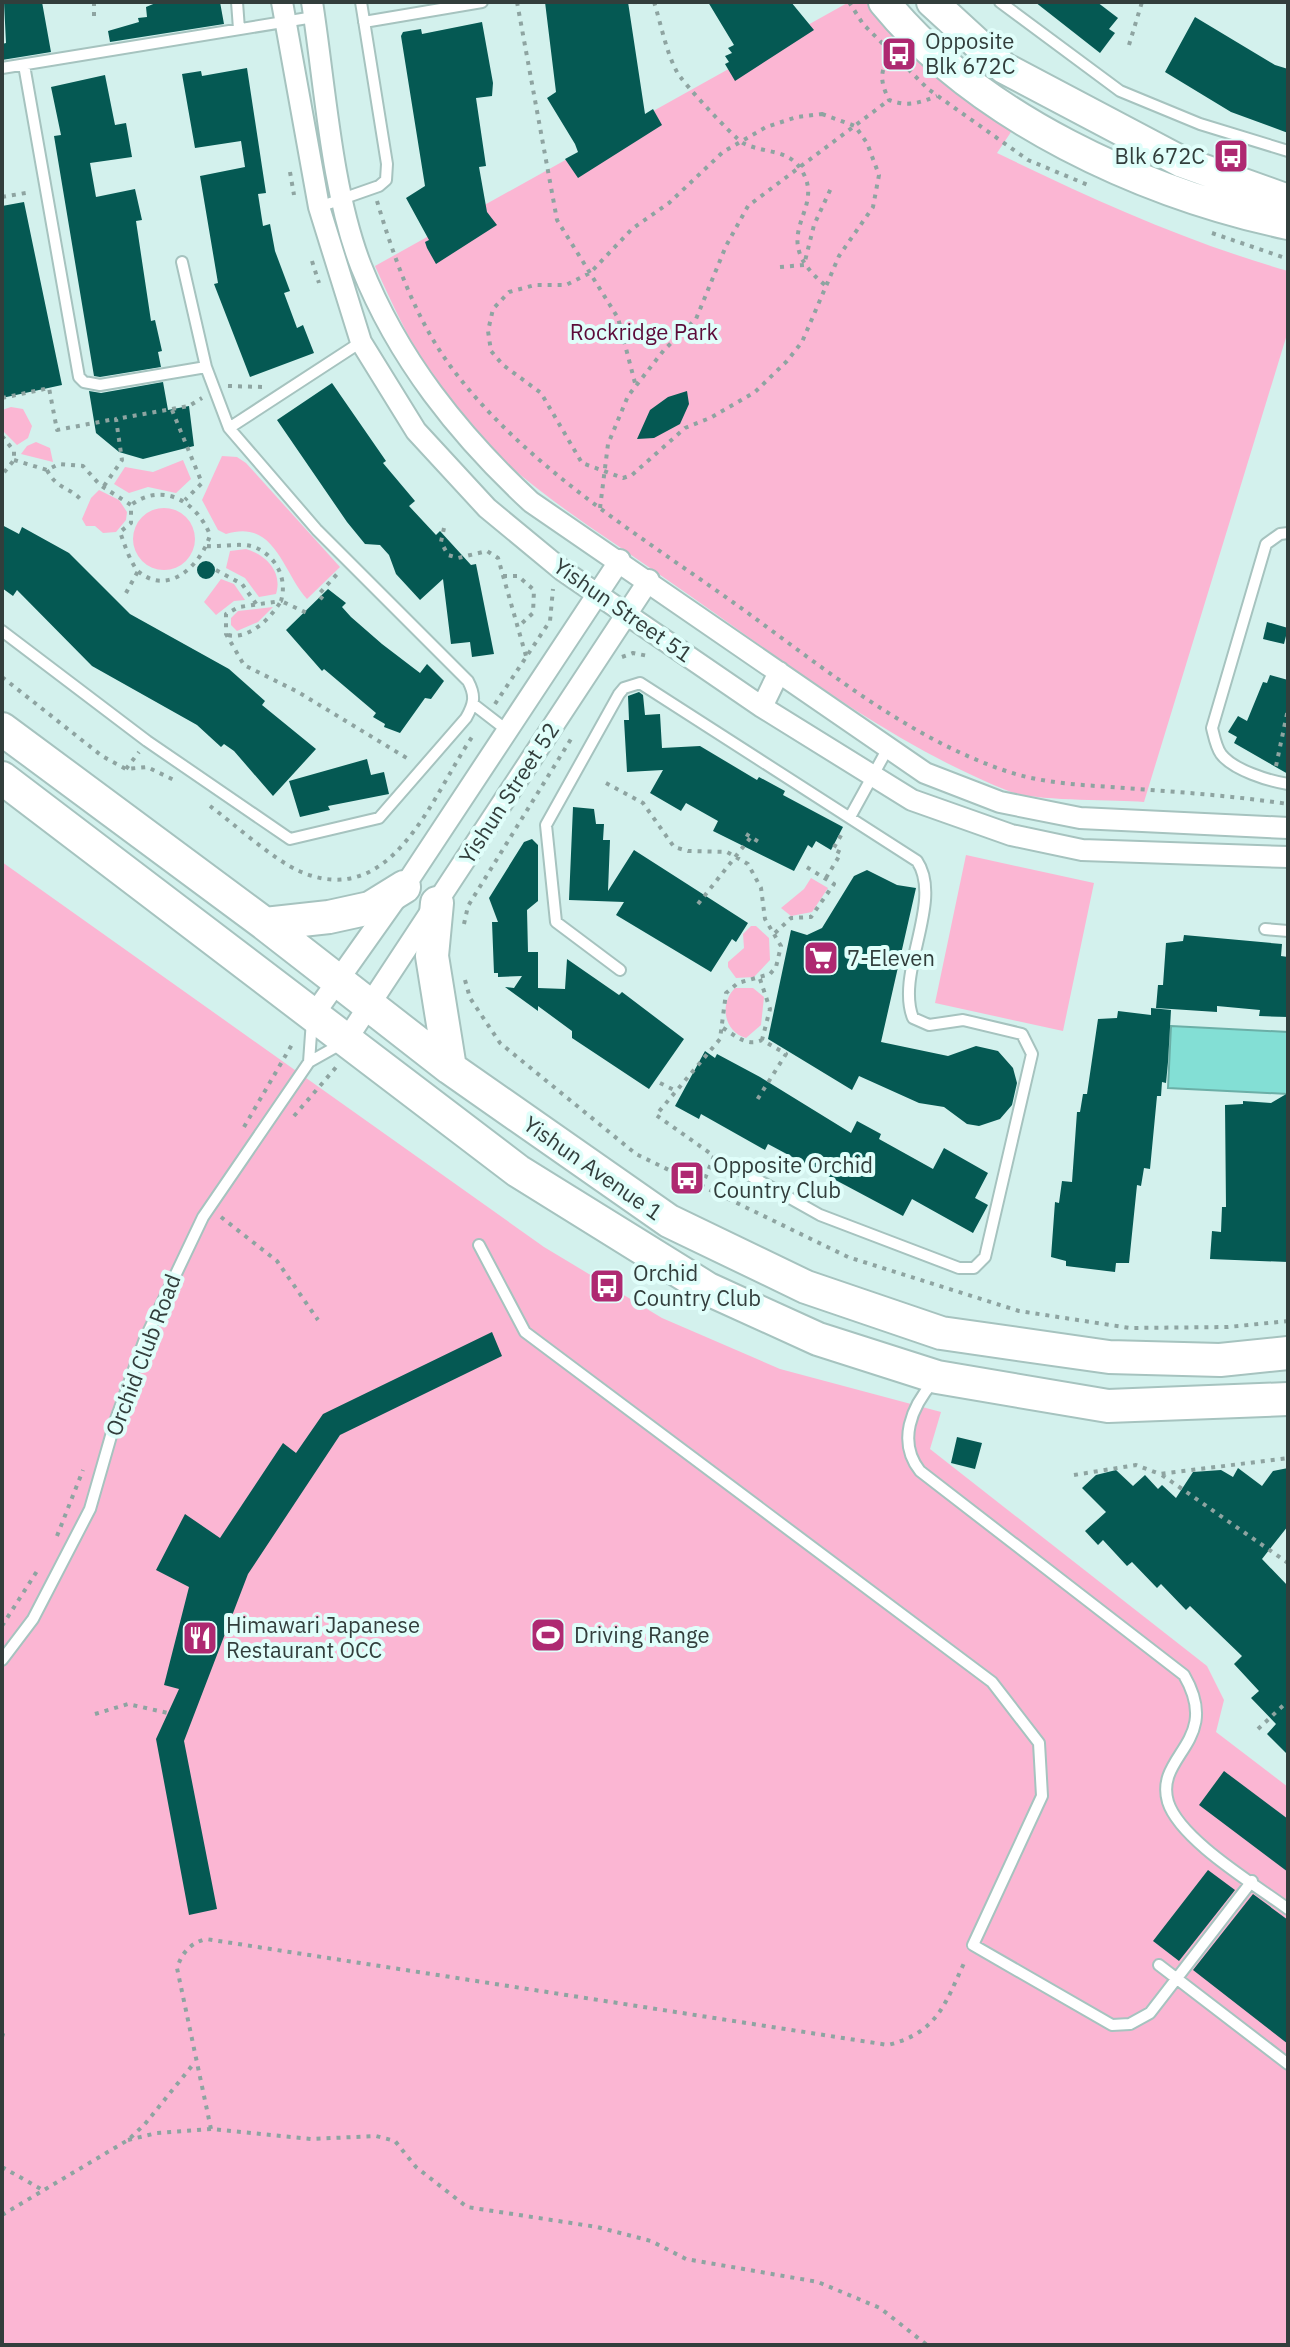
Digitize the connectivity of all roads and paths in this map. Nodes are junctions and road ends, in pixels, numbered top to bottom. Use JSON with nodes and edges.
{"nodes":[{"id":1,"x":94,"y":2,"type":"edge"},
{"id":2,"x":237,"y":2,"type":"edge"},
{"id":3,"x":361,"y":2,"type":"edge"},
{"id":4,"x":482,"y":2,"type":"edge"},
{"id":5,"x":517,"y":2,"type":"edge"},
{"id":6,"x":654,"y":2,"type":"edge"},
{"id":7,"x":884,"y":2,"type":"edge"},
{"id":8,"x":932,"y":2,"type":"edge"},
{"id":9,"x":1000,"y":2,"type":"edge"},
{"id":10,"x":1142,"y":2,"type":"edge"},
{"id":11,"x":313,"y":9,"type":"edge"},
{"id":12,"x":284,"y":11,"type":"edge"},
{"id":13,"x":94,"y":16,"type":"dead end"},
{"id":14,"x":364,"y":22,"type":"junction"},
{"id":15,"x":239,"y":29,"type":"junction"},
{"id":16,"x":1129,"y":45,"type":"dead end"},
{"id":17,"x":892,"y":52,"type":"dead end"},
{"id":18,"x":24,"y":65,"type":"junction"},
{"id":19,"x":2,"y":68,"type":"edge"},
{"id":20,"x":937,"y":96,"type":"dead end"},
{"id":21,"x":889,"y":100,"type":"junction"},
{"id":22,"x":855,"y":126,"type":"junction"},
{"id":23,"x":741,"y":141,"type":"junction"},
{"id":24,"x":1288,"y":151,"type":"edge"},
{"id":25,"x":800,"y":166,"type":"junction"},
{"id":26,"x":832,"y":186,"type":"dead end"},
{"id":27,"x":373,"y":188,"type":"junction"},
{"id":28,"x":45,"y":190,"type":"junction"},
{"id":29,"x":2,"y":197,"type":"edge"},
{"id":30,"x":344,"y":198,"type":"junction"},
{"id":31,"x":1288,"y":200,"type":"edge"},
{"id":32,"x":319,"y":207,"type":"junction"},
{"id":33,"x":1288,"y":224,"type":"edge"},
{"id":34,"x":182,"y":262,"type":"dead end"},
{"id":35,"x":804,"y":265,"type":"junction"},
{"id":36,"x":780,"y":267,"type":"dead end"},
{"id":37,"x":590,"y":273,"type":"junction"},
{"id":38,"x":825,"y":285,"type":"junction"},
{"id":39,"x":361,"y":342,"type":"junction"},
{"id":40,"x":206,"y":367,"type":"junction"},
{"id":41,"x":635,"y":383,"type":"junction"},
{"id":42,"x":2,"y":398,"type":"edge"},
{"id":43,"x":116,"y":419,"type":"junction"},
{"id":44,"x":229,"y":428,"type":"junction"},
{"id":45,"x":2,"y":436,"type":"edge"},
{"id":46,"x":14,"y":460,"type":"junction"},
{"id":47,"x":47,"y":470,"type":"junction"},
{"id":48,"x":604,"y":472,"type":"junction"},
{"id":49,"x":2,"y":475,"type":"edge"},
{"id":50,"x":104,"y":487,"type":"junction"},
{"id":51,"x":185,"y":500,"type":"junction"},
{"id":52,"x":82,"y":501,"type":"dead end"},
{"id":53,"x":131,"y":505,"type":"junction"},
{"id":54,"x":600,"y":508,"type":"junction"},
{"id":55,"x":444,"y":528,"type":"dead end"},
{"id":56,"x":1288,"y":533,"type":"edge"},
{"id":57,"x":207,"y":546,"type":"junction"},
{"id":58,"x":620,"y":560,"type":"junction"},
{"id":59,"x":349,"y":562,"type":"junction"},
{"id":60,"x":216,"y":570,"type":"dead end"},
{"id":61,"x":138,"y":571,"type":"junction"},
{"id":62,"x":503,"y":576,"type":"junction"},
{"id":63,"x":649,"y":580,"type":"junction"},
{"id":64,"x":534,"y":590,"type":"junction"},
{"id":65,"x":126,"y":593,"type":"dead end"},
{"id":66,"x":600,"y":594,"type":"junction"},
{"id":67,"x":323,"y":599,"type":"dead end"},
{"id":68,"x":281,"y":601,"type":"junction"},
{"id":69,"x":257,"y":605,"type":"junction"},
{"id":70,"x":626,"y":612,"type":"junction"},
{"id":71,"x":307,"y":613,"type":"dead end"},
{"id":72,"x":519,"y":626,"type":"junction"},
{"id":73,"x":2,"y":631,"type":"edge"},
{"id":74,"x":226,"y":634,"type":"junction"},
{"id":75,"x":526,"y":656,"type":"junction"},
{"id":76,"x":779,"y":672,"type":"junction"},
{"id":77,"x":2,"y":677,"type":"edge"},
{"id":78,"x":473,"y":704,"type":"junction"},
{"id":79,"x":762,"y":707,"type":"junction"},
{"id":80,"x":1288,"y":709,"type":"edge"},
{"id":81,"x":487,"y":715,"type":"junction"},
{"id":82,"x":2,"y":729,"type":"edge"},
{"id":83,"x":508,"y":731,"type":"junction"},
{"id":84,"x":888,"y":748,"type":"junction"},
{"id":85,"x":139,"y":752,"type":"dead end"},
{"id":86,"x":424,"y":768,"type":"junction"},
{"id":87,"x":126,"y":769,"type":"junction"},
{"id":88,"x":875,"y":777,"type":"junction"},
{"id":89,"x":2,"y":778,"type":"edge"},
{"id":90,"x":1274,"y":782,"type":"junction"},
{"id":91,"x":606,"y":783,"type":"dead end"},
{"id":92,"x":1288,"y":784,"type":"edge"},
{"id":93,"x":186,"y":789,"type":"dead end"},
{"id":94,"x":1288,"y":804,"type":"edge"},
{"id":95,"x":208,"y":805,"type":"dead end"},
{"id":96,"x":850,"y":817,"type":"junction"},
{"id":97,"x":1288,"y":828,"type":"edge"},
{"id":98,"x":759,"y":842,"type":"dead end"},
{"id":99,"x":736,"y":856,"type":"junction"},
{"id":100,"x":1288,"y":857,"type":"edge"},
{"id":101,"x":805,"y":866,"type":"dead end"},
{"id":102,"x":826,"y":878,"type":"junction"},
{"id":103,"x":404,"y":887,"type":"junction"},
{"id":104,"x":437,"y":903,"type":"junction"},
{"id":105,"x":698,"y":904,"type":"dead end"},
{"id":106,"x":265,"y":924,"type":"junction"},
{"id":107,"x":1265,"y":929,"type":"dead end"},
{"id":108,"x":1288,"y":931,"type":"edge"},
{"id":109,"x":775,"y":933,"type":"junction"},
{"id":110,"x":620,"y":970,"type":"dead end"},
{"id":111,"x":760,"y":979,"type":"junction"},
{"id":112,"x":338,"y":981,"type":"junction"},
{"id":113,"x":370,"y":1007,"type":"junction"},
{"id":114,"x":312,"y":1017,"type":"junction"},
{"id":115,"x":723,"y":1028,"type":"junction"},
{"id":116,"x":762,"y":1040,"type":"junction"},
{"id":117,"x":347,"y":1052,"type":"junction"},
{"id":118,"x":309,"y":1062,"type":"junction"},
{"id":119,"x":450,"y":1068,"type":"junction"},
{"id":120,"x":660,"y":1083,"type":"dead end"},
{"id":121,"x":674,"y":1090,"type":"junction"},
{"id":122,"x":757,"y":1100,"type":"dead end"},
{"id":123,"x":284,"y":1126,"type":"dead end"},
{"id":124,"x":702,"y":1169,"type":"dead end"},
{"id":125,"x":740,"y":1170,"type":"dead end"},
{"id":126,"x":694,"y":1183,"type":"dead end"},
{"id":127,"x":702,"y":1186,"type":"dead end"},
{"id":128,"x":227,"y":1205,"type":"dead end"},
{"id":129,"x":220,"y":1216,"type":"junction"},
{"id":130,"x":213,"y":1225,"type":"dead end"},
{"id":131,"x":852,"y":1243,"type":"dead end"},
{"id":132,"x":479,"y":1245,"type":"dead end"},
{"id":133,"x":848,"y":1257,"type":"dead end"},
{"id":134,"x":318,"y":1320,"type":"dead end"},
{"id":135,"x":1288,"y":1353,"type":"edge"},
{"id":136,"x":937,"y":1377,"type":"junction"},
{"id":137,"x":1288,"y":1399,"type":"edge"},
{"id":138,"x":1288,"y":1458,"type":"edge"},
{"id":139,"x":1160,"y":1474,"type":"junction"},
{"id":140,"x":1074,"y":1475,"type":"dead end"},
{"id":141,"x":1288,"y":1563,"type":"edge"},
{"id":142,"x":2,"y":1660,"type":"edge"},
{"id":143,"x":1288,"y":1701,"type":"edge"},
{"id":144,"x":168,"y":1713,"type":"dead end"},
{"id":145,"x":95,"y":1714,"type":"dead end"},
{"id":146,"x":1258,"y":1729,"type":"dead end"},
{"id":147,"x":1252,"y":1881,"type":"junction"},
{"id":148,"x":1288,"y":1909,"type":"edge"},
{"id":149,"x":973,"y":1945,"type":"junction"},
{"id":150,"x":1159,"y":1965,"type":"dead end"},
{"id":151,"x":1177,"y":1980,"type":"junction"},
{"id":152,"x":195,"y":2062,"type":"junction"},
{"id":153,"x":1288,"y":2064,"type":"edge"},
{"id":154,"x":211,"y":2129,"type":"junction"},
{"id":155,"x":128,"y":2140,"type":"junction"},
{"id":156,"x":2,"y":2167,"type":"edge"},
{"id":157,"x":41,"y":2189,"type":"junction"},
{"id":158,"x":2,"y":2215,"type":"edge"},
{"id":159,"x":927,"y":2345,"type":"edge"}],
"edges":[{"from":1,"to":13,"type":"path"},
{"from":2,"to":15,"type":"lane"},
{"from":3,"to":14,"type":"lane"},
{"from":4,"to":14,"type":"lane"},
{"from":5,"to":37,"type":"path"},
{"from":6,"to":23,"type":"path"},
{"from":7,"to":33,"type":"main road"},
{"from":8,"to":31,"type":"main road"},
{"from":9,"to":24,"type":"lane"},
{"from":10,"to":16,"type":"path"},
{"from":11,"to":12,"type":"lane"},
{"from":11,"to":30,"type":"street","name":"Yishun Street 51"},
{"from":12,"to":15,"type":"lane"},
{"from":12,"to":32,"type":"street","name":"Yishun Street 51"},
{"from":14,"to":27,"type":"lane"},
{"from":15,"to":18,"type":"lane"},
{"from":17,"to":21,"type":"path"},
{"from":18,"to":19,"type":"lane"},
{"from":18,"to":28,"type":"lane"},
{"from":20,"to":21,"type":"path"},
{"from":21,"to":22,"type":"path"},
{"from":22,"to":23,"type":"path"},
{"from":22,"to":25,"type":"path"},
{"from":22,"to":38,"type":"path"},
{"from":23,"to":25,"type":"path"},
{"from":23,"to":37,"type":"path"},
{"from":25,"to":35,"type":"path"},
{"from":25,"to":41,"type":"path"},
{"from":26,"to":35,"type":"path"},
{"from":27,"to":30,"type":"lane"},
{"from":27,"to":54,"type":"path"},
{"from":28,"to":29,"type":"path"},
{"from":28,"to":40,"type":"lane"},
{"from":30,"to":32,"type":"lane"},
{"from":30,"to":58,"type":"street","name":"Yishun Street 51"},
{"from":32,"to":39,"type":"street","name":"Yishun Street 51"},
{"from":34,"to":40,"type":"lane"},
{"from":35,"to":36,"type":"path"},
{"from":35,"to":38,"type":"path"},
{"from":37,"to":41,"type":"path"},
{"from":37,"to":48,"type":"path"},
{"from":38,"to":48,"type":"path"},
{"from":39,"to":44,"type":"lane"},
{"from":39,"to":66,"type":"street","name":"Yishun Street 51"},
{"from":40,"to":44,"type":"lane"},
{"from":41,"to":48,"type":"path"},
{"from":42,"to":43,"type":"path"},
{"from":43,"to":50,"type":"path"},
{"from":43,"to":51,"type":"path"},
{"from":44,"to":59,"type":"lane"},
{"from":45,"to":46,"type":"path"},
{"from":46,"to":47,"type":"path"},
{"from":46,"to":49,"type":"path"},
{"from":47,"to":50,"type":"path"},
{"from":47,"to":52,"type":"path"},
{"from":48,"to":54,"type":"path"},
{"from":50,"to":53,"type":"path"},
{"from":51,"to":53,"type":"path"},
{"from":51,"to":57,"type":"path"},
{"from":53,"to":61,"type":"path"},
{"from":54,"to":94,"type":"path"},
{"from":55,"to":62,"type":"path"},
{"from":56,"to":90,"type":"lane"},
{"from":57,"to":61,"type":"path"},
{"from":57,"to":68,"type":"path"},
{"from":58,"to":63,"type":"street","name":"Yishun Street 51"},
{"from":58,"to":66,"type":"street","name":"Yishun Street 52"},
{"from":59,"to":67,"type":"path"},
{"from":59,"to":78,"type":"lane"},
{"from":60,"to":69,"type":"path"},
{"from":61,"to":65,"type":"path"},
{"from":62,"to":64,"type":"path"},
{"from":62,"to":72,"type":"path"},
{"from":63,"to":70,"type":"street","name":"Yishun Street 52"},
{"from":63,"to":76,"type":"street","name":"Yishun Street 51"},
{"from":64,"to":72,"type":"path"},
{"from":64,"to":75,"type":"path"},
{"from":66,"to":70,"type":"street","name":"Yishun Street 51"},
{"from":66,"to":83,"type":"street","name":"Yishun Street 52"},
{"from":68,"to":69,"type":"path"},
{"from":68,"to":71,"type":"path"},
{"from":68,"to":74,"type":"path"},
{"from":69,"to":74,"type":"path"},
{"from":70,"to":79,"type":"street","name":"Yishun Street 51"},
{"from":70,"to":104,"type":"street","name":"Yishun Street 52"},
{"from":72,"to":75,"type":"path"},
{"from":73,"to":86,"type":"lane"},
{"from":74,"to":86,"type":"path"},
{"from":75,"to":81,"type":"path"},
{"from":76,"to":79,"type":"street"},
{"from":76,"to":84,"type":"street","name":"Yishun Street 51"},
{"from":77,"to":87,"type":"path"},
{"from":78,"to":81,"type":"lane"},
{"from":78,"to":86,"type":"lane"},
{"from":79,"to":88,"type":"street","name":"Yishun Street 51"},
{"from":80,"to":90,"type":"path"},
{"from":81,"to":83,"type":"lane"},
{"from":81,"to":95,"type":"path"},
{"from":82,"to":106,"type":"main road","name":"Yishun Avenue 1"},
{"from":83,"to":103,"type":"street","name":"Yishun Street 52"},
{"from":84,"to":88,"type":"lane"},
{"from":84,"to":97,"type":"street","name":"Yishun Street 51"},
{"from":85,"to":87,"type":"path"},
{"from":87,"to":93,"type":"path"},
{"from":88,"to":96,"type":"lane"},
{"from":88,"to":100,"type":"street","name":"Yishun Street 51"},
{"from":89,"to":114,"type":"main road","name":"Yishun Avenue 1"},
{"from":90,"to":92,"type":"lane"},
{"from":91,"to":99,"type":"path"},
{"from":96,"to":102,"type":"path"},
{"from":96,"to":110,"type":"lane"},
{"from":96,"to":125,"type":"lane"},
{"from":98,"to":99,"type":"path"},
{"from":99,"to":105,"type":"path"},
{"from":99,"to":109,"type":"path"},
{"from":101,"to":102,"type":"path"},
{"from":102,"to":109,"type":"path"},
{"from":103,"to":106,"type":"main road"},
{"from":103,"to":112,"type":"street","name":"Yishun Street 52"},
{"from":104,"to":113,"type":"street","name":"Yishun Street 52"},
{"from":104,"to":119,"type":"main road"},
{"from":106,"to":112,"type":"main road","name":"Yishun Avenue 1"},
{"from":107,"to":108,"type":"lane"},
{"from":109,"to":111,"type":"path"},
{"from":111,"to":115,"type":"path"},
{"from":111,"to":116,"type":"path"},
{"from":112,"to":113,"type":"main road","name":"Yishun Avenue 1"},
{"from":112,"to":114,"type":"street"},
{"from":113,"to":117,"type":"street","name":"Orchid Club Road"},
{"from":113,"to":119,"type":"main road","name":"Yishun Avenue 1"},
{"from":114,"to":117,"type":"main road","name":"Yishun Avenue 1"},
{"from":114,"to":118,"type":"lane"},
{"from":115,"to":116,"type":"path"},
{"from":115,"to":121,"type":"path"},
{"from":116,"to":122,"type":"path"},
{"from":117,"to":118,"type":"lane","name":"Orchid Club Road"},
{"from":117,"to":123,"type":"path"},
{"from":117,"to":136,"type":"main road","name":"Yishun Avenue 1"},
{"from":118,"to":142,"type":"lane","name":"Orchid Club Road"},
{"from":119,"to":135,"type":"main road","name":"Yishun Avenue 1"},
{"from":120,"to":121,"type":"path"},
{"from":121,"to":127,"type":"path"},
{"from":124,"to":126,"type":"path"},
{"from":128,"to":129,"type":"path"},
{"from":129,"to":130,"type":"path"},
{"from":129,"to":134,"type":"path"},
{"from":131,"to":133,"type":"path"},
{"from":132,"to":149,"type":"lane"},
{"from":136,"to":137,"type":"main road","name":"Yishun Avenue 1"},
{"from":136,"to":147,"type":"lane"},
{"from":138,"to":139,"type":"path"},
{"from":139,"to":140,"type":"path"},
{"from":139,"to":141,"type":"path"},
{"from":143,"to":146,"type":"path"},
{"from":144,"to":145,"type":"path"},
{"from":147,"to":148,"type":"lane"},
{"from":147,"to":151,"type":"lane"},
{"from":149,"to":151,"type":"lane"},
{"from":149,"to":152,"type":"path"},
{"from":150,"to":151,"type":"lane"},
{"from":151,"to":153,"type":"lane"},
{"from":152,"to":154,"type":"path"},
{"from":152,"to":155,"type":"path"},
{"from":154,"to":155,"type":"path"},
{"from":154,"to":159,"type":"path"},
{"from":155,"to":157,"type":"path"},
{"from":156,"to":157,"type":"path"},
{"from":157,"to":158,"type":"path"}]}
